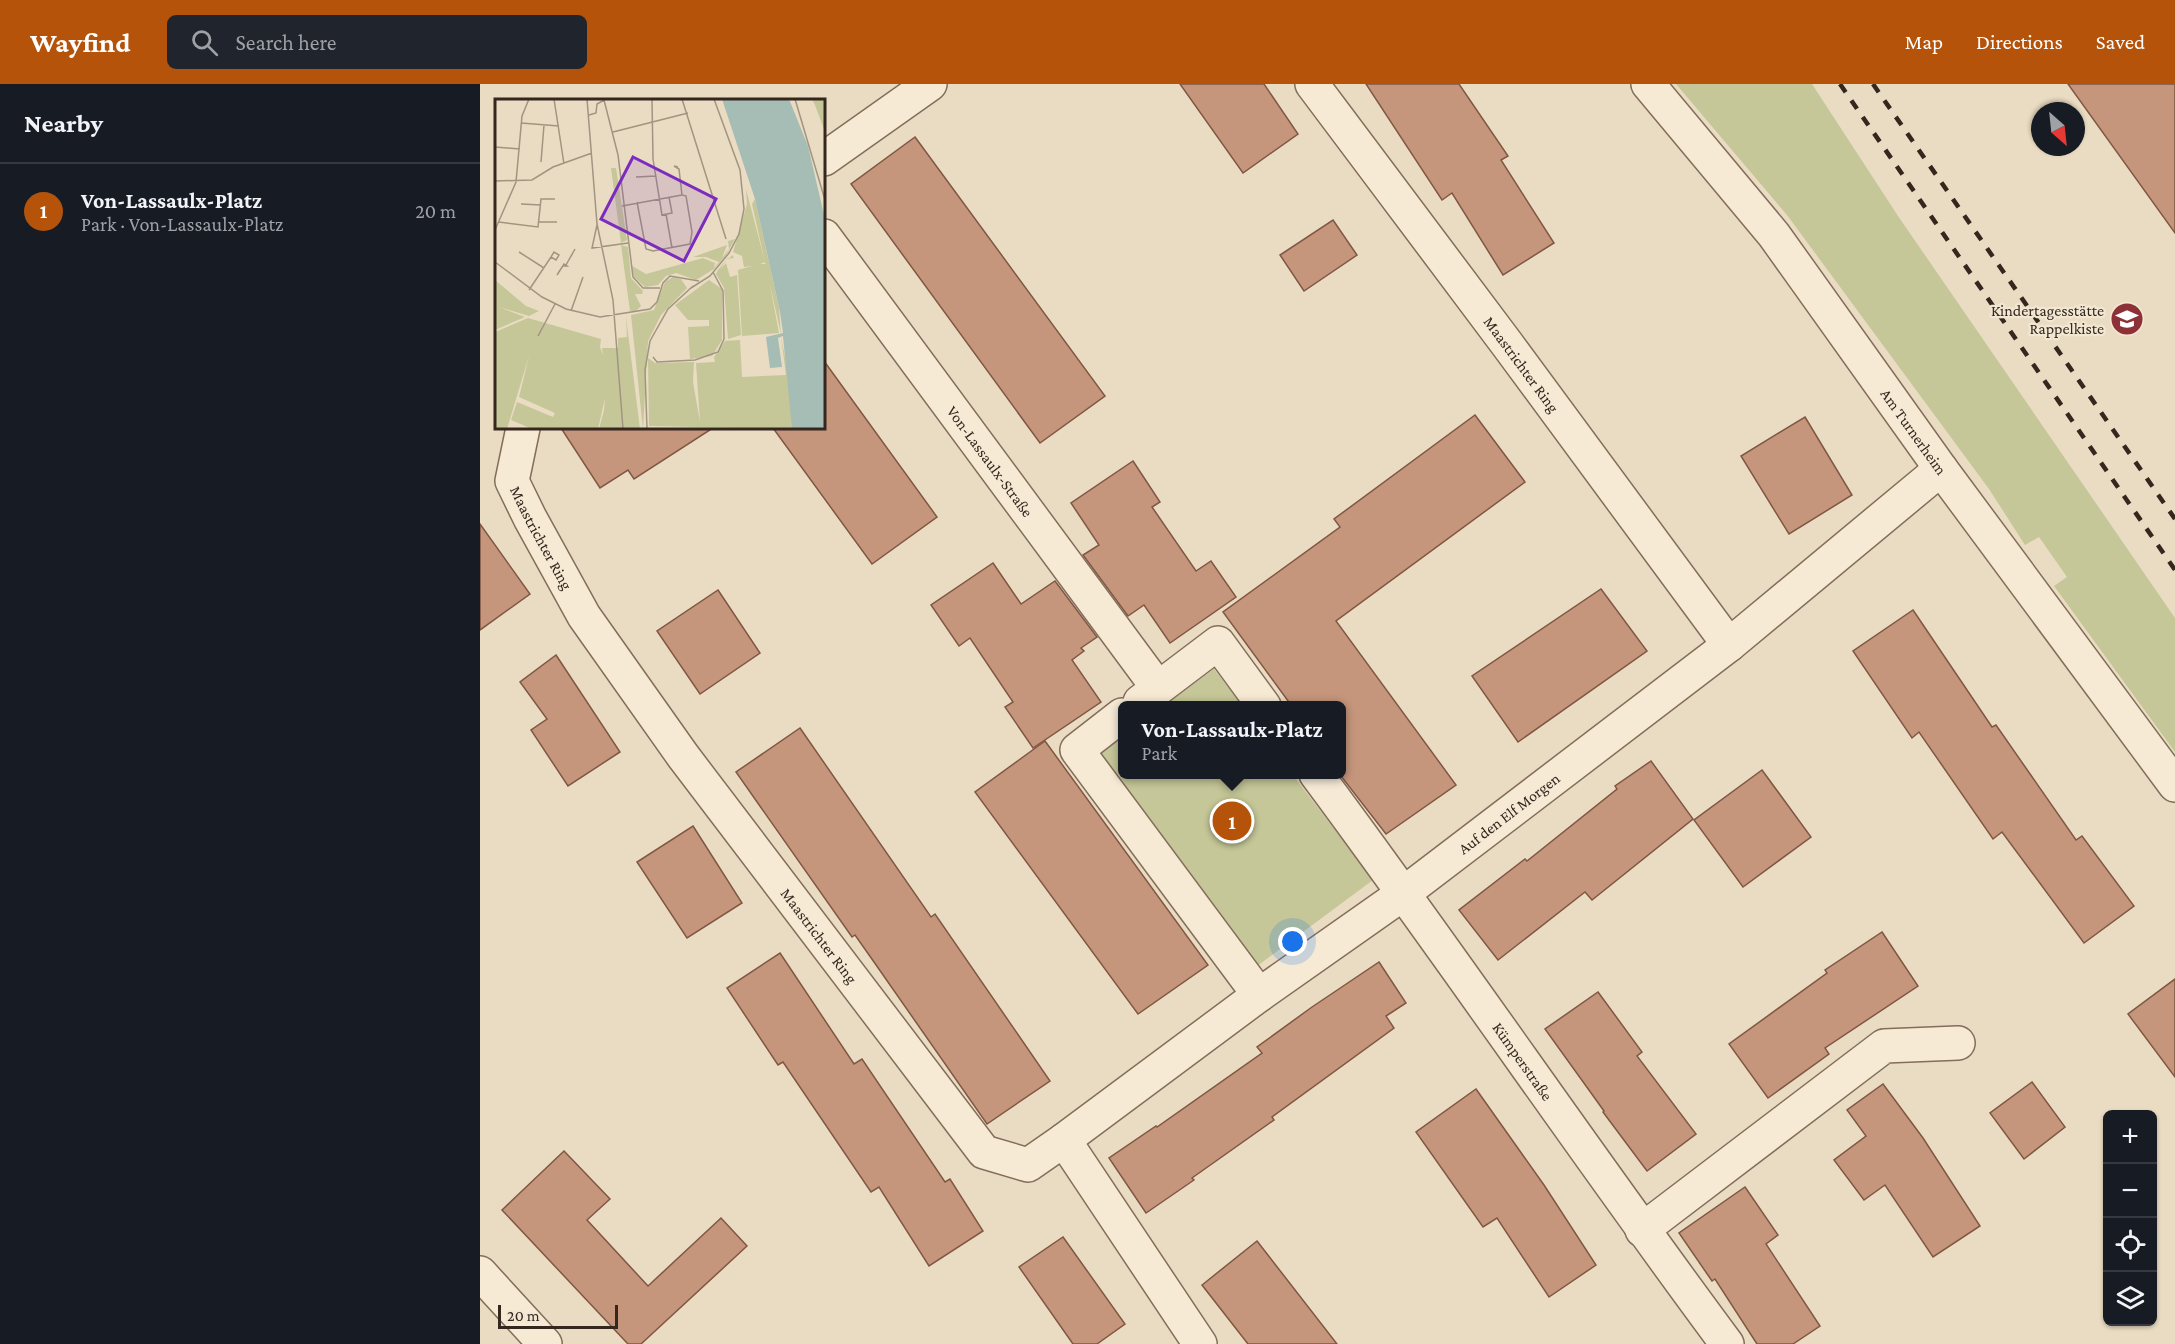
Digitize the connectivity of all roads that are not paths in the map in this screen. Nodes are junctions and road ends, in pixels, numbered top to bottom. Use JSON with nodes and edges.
{"nodes":[{"id":1,"x":930,"y":84,"type":"edge"},
{"id":2,"x":1312,"y":84,"type":"edge"},
{"id":3,"x":1648,"y":84,"type":"edge"},
{"id":4,"x":825,"y":158,"type":"edge"},
{"id":5,"x":825,"y":237,"type":"edge"},
{"id":6,"x":523,"y":429,"type":"edge"},
{"id":7,"x":1941,"y":469,"type":"junction"},
{"id":8,"x":1729,"y":645,"type":"junction"},
{"id":9,"x":1146,"y":697,"type":"edge"},
{"id":10,"x":1261,"y":701,"type":"edge"},
{"id":11,"x":1118,"y":718,"type":"edge"},
{"id":12,"x":1320,"y":779,"type":"edge"},
{"id":13,"x":2175,"y":785,"type":"edge"},
{"id":14,"x":1404,"y":893,"type":"junction"},
{"id":15,"x":1259,"y":995,"type":"junction"},
{"id":16,"x":1958,"y":1043,"type":"dead end"},
{"id":17,"x":1064,"y":1140,"type":"junction"},
{"id":18,"x":1642,"y":1230,"type":"junction"},
{"id":19,"x":480,"y":1273,"type":"edge"},
{"id":20,"x":545,"y":1344,"type":"edge"},
{"id":21,"x":1200,"y":1344,"type":"edge"},
{"id":22,"x":1727,"y":1344,"type":"edge"}],
"edges":[{"from":1,"to":4,"type":"street"},
{"from":2,"to":8,"type":"street","name":"Maastrichter Ring"},
{"from":3,"to":7,"type":"street","name":"Am Turnerheim"},
{"from":5,"to":9,"type":"street","name":"Von-Lassaulx-Straße"},
{"from":6,"to":17,"type":"street","name":"Maastrichter Ring"},
{"from":7,"to":8,"type":"street","name":"Auf den Elf Morgen"},
{"from":7,"to":13,"type":"street","name":"Am Turnerheim"},
{"from":8,"to":14,"type":"street","name":"Auf den Elf Morgen"},
{"from":9,"to":10,"type":"street"},
{"from":11,"to":15,"type":"street"},
{"from":12,"to":14,"type":"street","name":"Kümperstraße"},
{"from":14,"to":15,"type":"street","name":"Auf den Elf Morgen"},
{"from":14,"to":18,"type":"street","name":"Kümperstraße"},
{"from":15,"to":17,"type":"street","name":"Auf den Elf Morgen"},
{"from":16,"to":18,"type":"street"},
{"from":17,"to":21,"type":"street"},
{"from":18,"to":22,"type":"street","name":"Kümperstraße"},
{"from":19,"to":20,"type":"street"}]}
